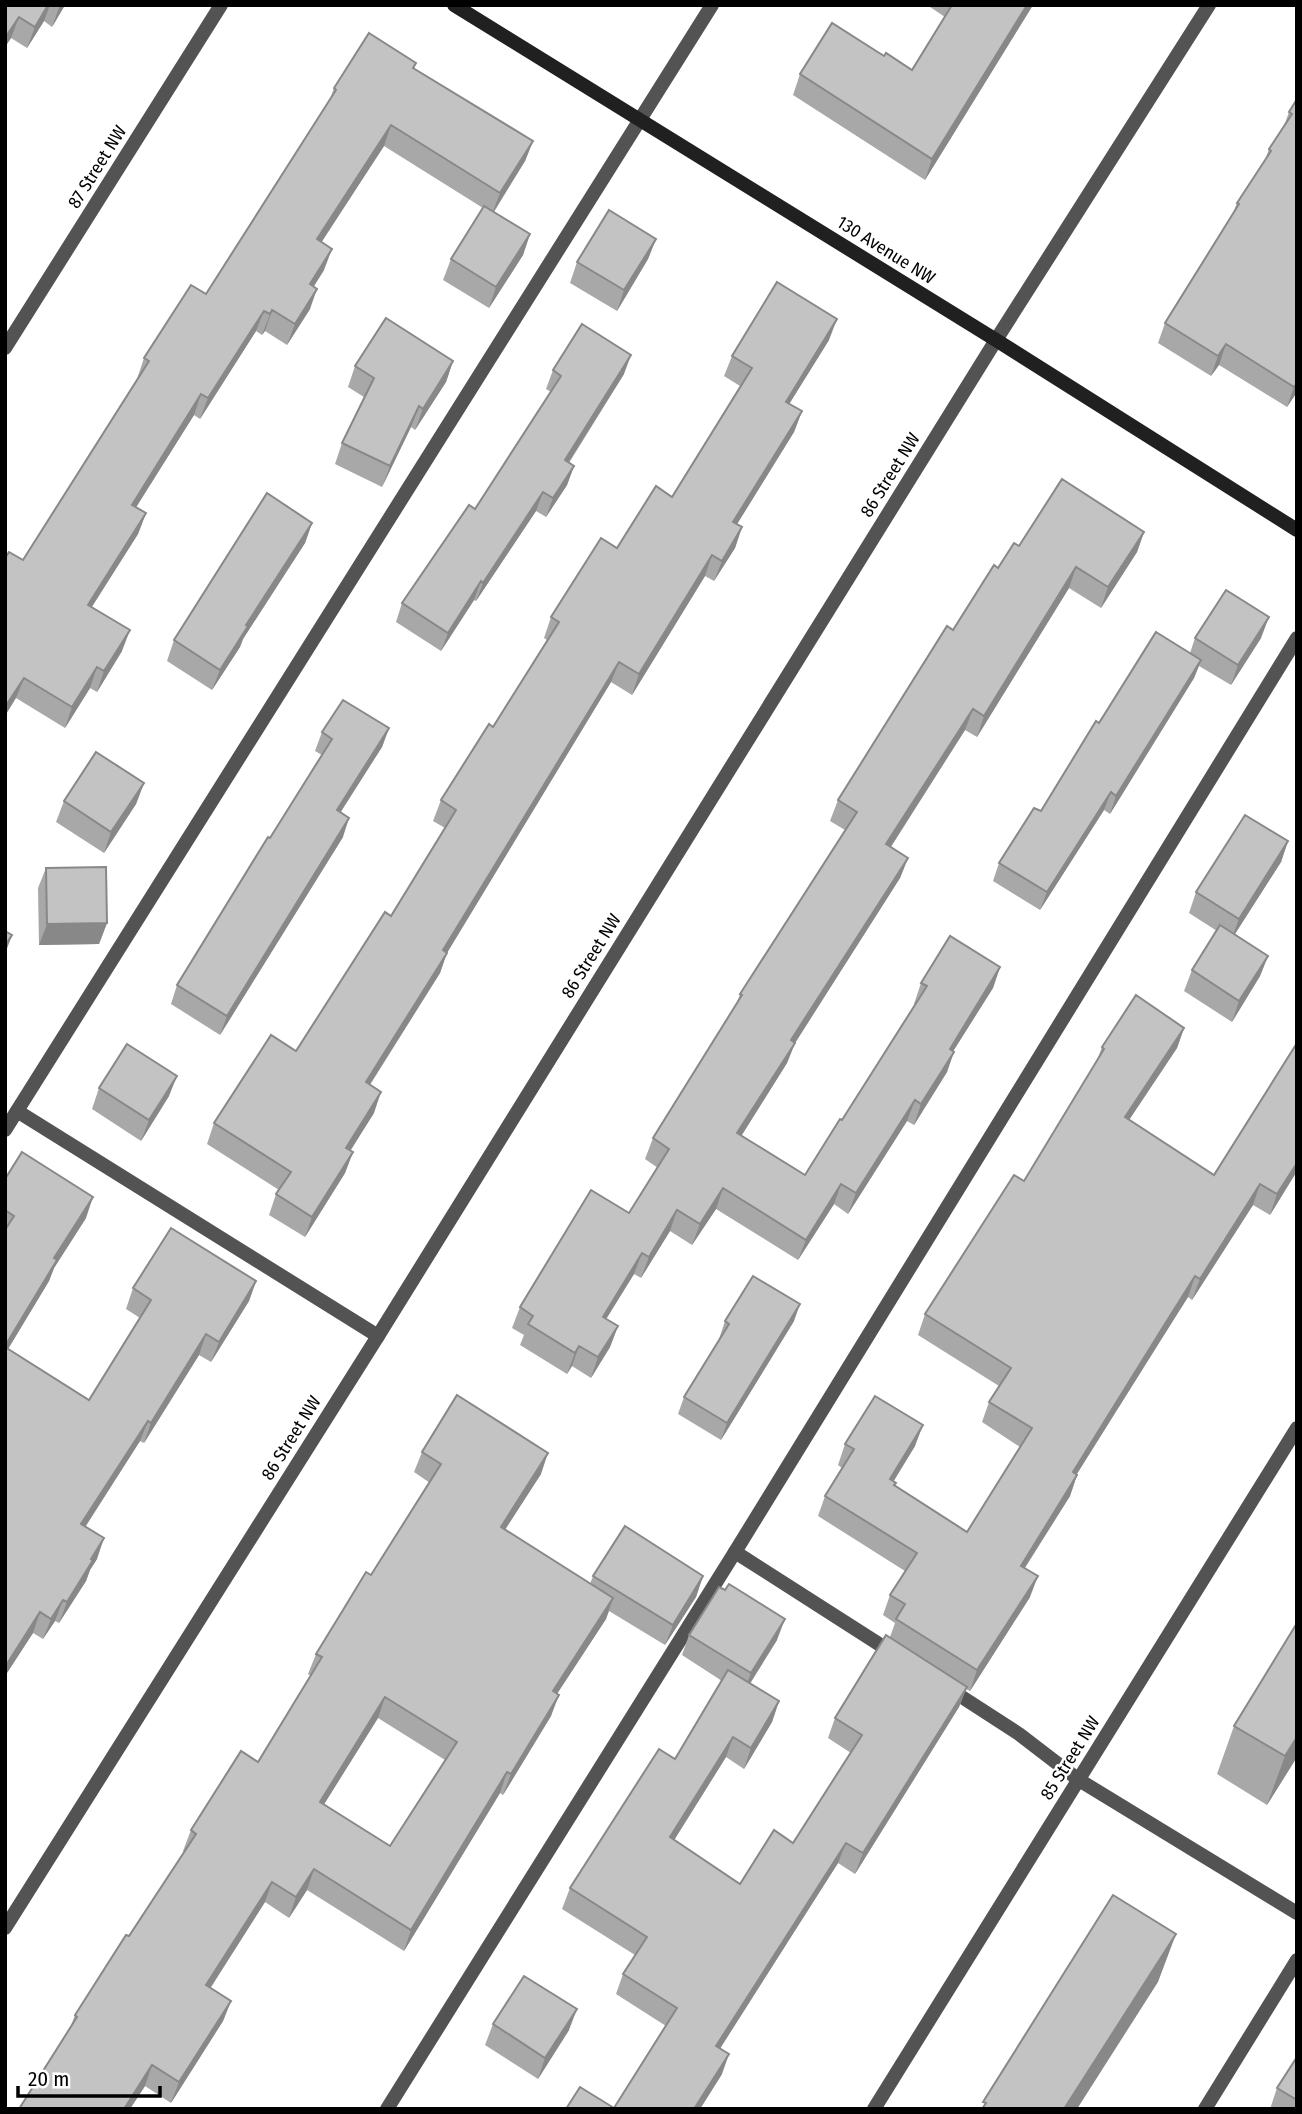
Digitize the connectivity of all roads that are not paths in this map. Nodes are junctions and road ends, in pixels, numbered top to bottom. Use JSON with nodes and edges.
{"nodes":[{"id":1,"x":221,"y":5,"type":"edge"},
{"id":2,"x":454,"y":5,"type":"edge"},
{"id":3,"x":712,"y":5,"type":"edge"},
{"id":4,"x":1209,"y":5,"type":"edge"},
{"id":5,"x":639,"y":119,"type":"junction"},
{"id":6,"x":996,"y":340,"type":"junction"},
{"id":7,"x":5,"y":348,"type":"edge"},
{"id":8,"x":1297,"y":530,"type":"edge"},
{"id":9,"x":1297,"y":638,"type":"edge"},
{"id":10,"x":17,"y":1111,"type":"junction"},
{"id":11,"x":5,"y":1130,"type":"edge"},
{"id":12,"x":378,"y":1336,"type":"junction"},
{"id":13,"x":1297,"y":1427,"type":"edge"},
{"id":14,"x":735,"y":1552,"type":"junction"},
{"id":15,"x":905,"y":1661,"type":"edge"},
{"id":16,"x":939,"y":1683,"type":"edge"},
{"id":17,"x":1079,"y":1780,"type":"junction"},
{"id":18,"x":1297,"y":1913,"type":"edge"},
{"id":19,"x":5,"y":1928,"type":"edge"},
{"id":20,"x":1297,"y":1960,"type":"edge"},
{"id":21,"x":387,"y":2109,"type":"edge"},
{"id":22,"x":874,"y":2109,"type":"edge"},
{"id":23,"x":1205,"y":2109,"type":"edge"}],
"edges":[{"from":1,"to":7,"type":"street","name":"87 Street NW"},
{"from":2,"to":5,"type":"street","name":"130 Avenue NW"},
{"from":3,"to":5,"type":"street"},
{"from":4,"to":6,"type":"street","name":"86 Street NW"},
{"from":5,"to":6,"type":"street","name":"130 Avenue NW"},
{"from":5,"to":10,"type":"street"},
{"from":6,"to":8,"type":"street","name":"130 Avenue NW"},
{"from":6,"to":12,"type":"street","name":"86 Street NW"},
{"from":9,"to":14,"type":"street"},
{"from":10,"to":11,"type":"street"},
{"from":10,"to":12,"type":"street"},
{"from":12,"to":19,"type":"street","name":"86 Street NW"},
{"from":13,"to":17,"type":"street","name":"85 Street NW"},
{"from":14,"to":15,"type":"street"},
{"from":14,"to":21,"type":"street"},
{"from":16,"to":17,"type":"street"},
{"from":17,"to":18,"type":"street"},
{"from":17,"to":22,"type":"street","name":"85 Street NW"},
{"from":20,"to":23,"type":"street"}]}
